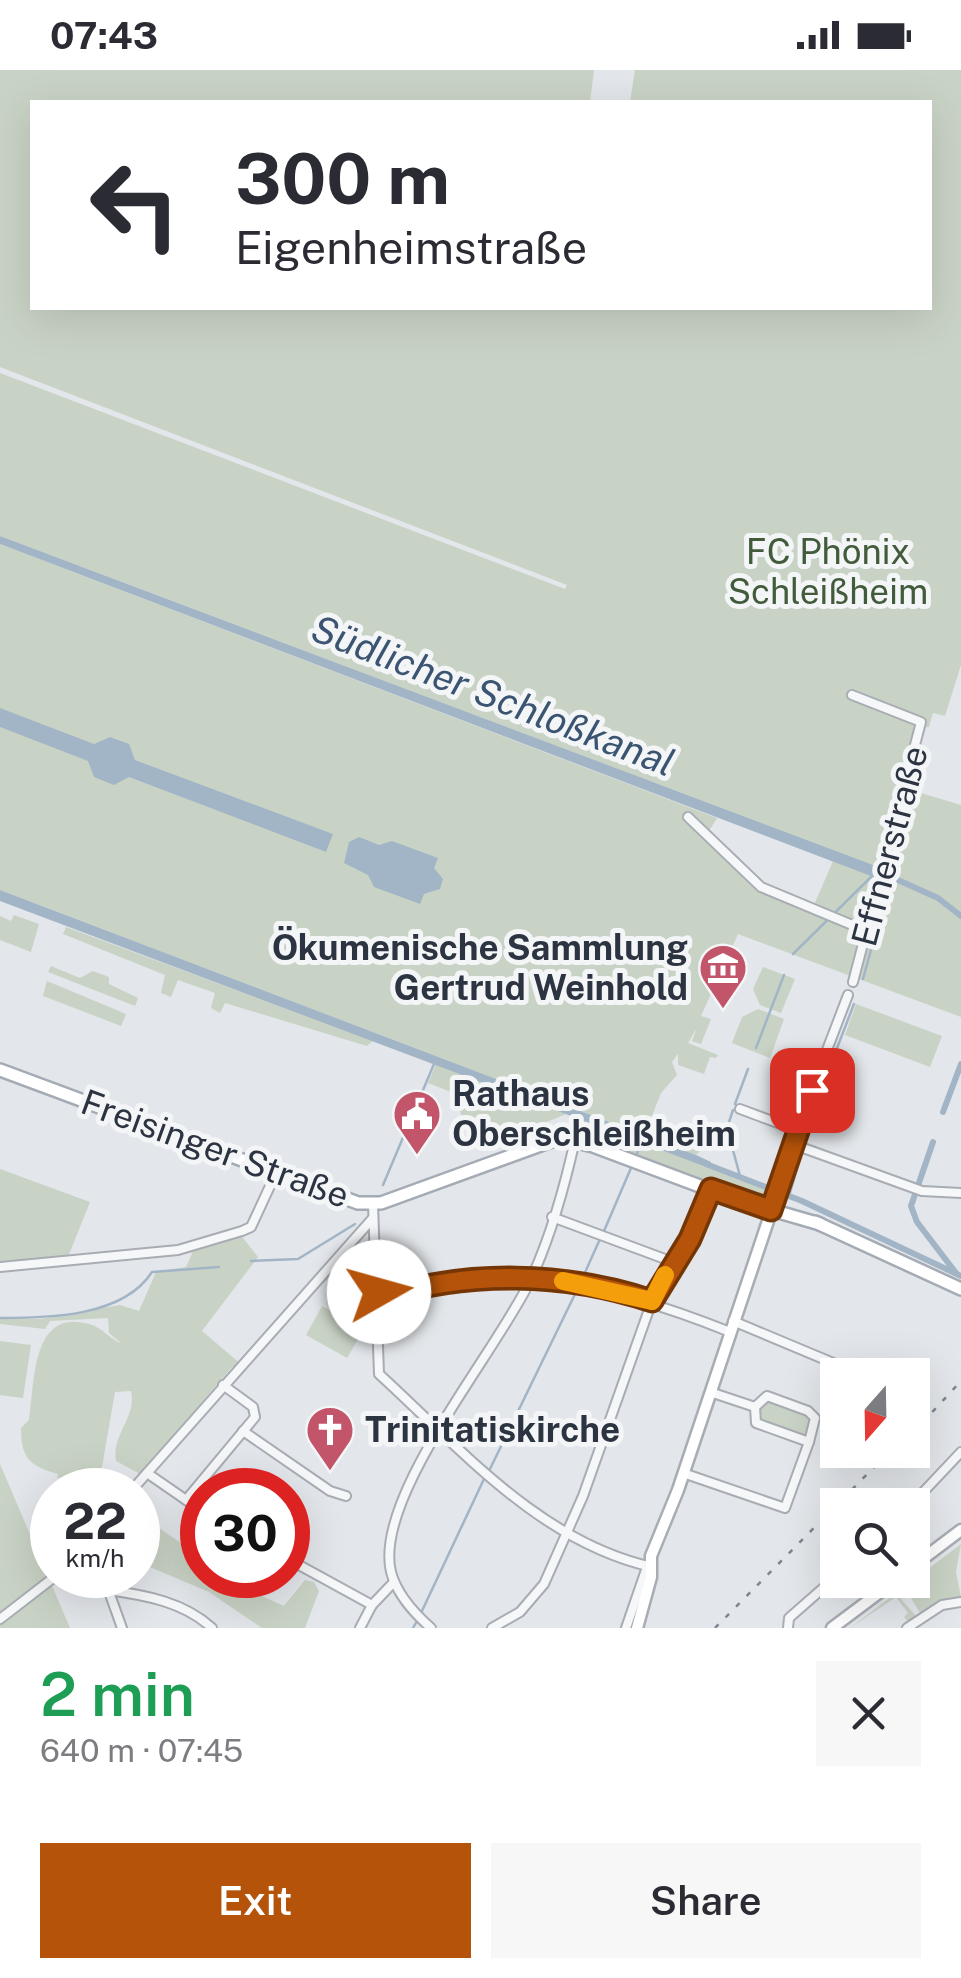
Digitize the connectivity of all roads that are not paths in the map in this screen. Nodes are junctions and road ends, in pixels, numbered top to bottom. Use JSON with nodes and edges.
{"nodes":[{"id":1,"x":852,"y":695,"type":"dead end"},
{"id":2,"x":688,"y":817,"type":"dead end"},
{"id":3,"x":869,"y":932,"type":"junction"},
{"id":4,"x":853,"y":982,"type":"dead end"},
{"id":5,"x":848,"y":994,"type":"dead end"},
{"id":6,"x":0,"y":1070,"type":"edge"},
{"id":7,"x":817,"y":1076,"type":"dead end"},
{"id":8,"x":813,"y":1088,"type":"dead end"},
{"id":9,"x":740,"y":1109,"type":"dead end"},
{"id":10,"x":799,"y":1131,"type":"junction"},
{"id":11,"x":575,"y":1140,"type":"junction"},
{"id":12,"x":802,"y":1148,"type":"junction"},
{"id":13,"x":276,"y":1174,"type":"junction"},
{"id":14,"x":711,"y":1189,"type":"junction"},
{"id":15,"x":961,"y":1193,"type":"edge"},
{"id":16,"x":774,"y":1203,"type":"junction"},
{"id":17,"x":372,"y":1204,"type":"junction"},
{"id":18,"x":552,"y":1217,"type":"junction"},
{"id":19,"x":373,"y":1218,"type":"junction"},
{"id":20,"x":673,"y":1262,"type":"junction"},
{"id":21,"x":0,"y":1266,"type":"edge"},
{"id":22,"x":531,"y":1279,"type":"junction"},
{"id":23,"x":961,"y":1289,"type":"edge"},
{"id":24,"x":380,"y":1298,"type":"junction"},
{"id":25,"x":652,"y":1301,"type":"junction"},
{"id":26,"x":731,"y":1326,"type":"junction"},
{"id":27,"x":820,"y":1359,"type":"edge"},
{"id":28,"x":224,"y":1385,"type":"junction"},
{"id":29,"x":710,"y":1392,"type":"junction"},
{"id":30,"x":755,"y":1407,"type":"junction"},
{"id":31,"x":440,"y":1428,"type":"junction"},
{"id":32,"x":242,"y":1431,"type":"junction"},
{"id":33,"x":808,"y":1442,"type":"junction"},
{"id":34,"x":961,"y":1452,"type":"edge"},
{"id":35,"x":151,"y":1468,"type":"edge"},
{"id":36,"x":212,"y":1468,"type":"edge"},
{"id":37,"x":683,"y":1473,"type":"junction"},
{"id":38,"x":927,"y":1488,"type":"edge"},
{"id":39,"x":346,"y":1496,"type":"dead end"},
{"id":40,"x":961,"y":1530,"type":"edge"},
{"id":41,"x":569,"y":1533,"type":"junction"},
{"id":42,"x":930,"y":1553,"type":"edge"},
{"id":43,"x":649,"y":1567,"type":"junction"},
{"id":44,"x":310,"y":1571,"type":"edge"},
{"id":45,"x":394,"y":1582,"type":"junction"},
{"id":46,"x":820,"y":1590,"type":"edge"},
{"id":47,"x":30,"y":1596,"type":"edge"},
{"id":48,"x":111,"y":1598,"type":"edge"},
{"id":49,"x":148,"y":1598,"type":"edge"},
{"id":50,"x":872,"y":1598,"type":"edge"},
{"id":51,"x":873,"y":1598,"type":"edge"},
{"id":52,"x":961,"y":1602,"type":"edge"},
{"id":53,"x":372,"y":1605,"type":"junction"},
{"id":54,"x":0,"y":1619,"type":"edge"},
{"id":55,"x":122,"y":1628,"type":"edge"},
{"id":56,"x":212,"y":1628,"type":"edge"},
{"id":57,"x":360,"y":1628,"type":"edge"},
{"id":58,"x":430,"y":1628,"type":"edge"},
{"id":59,"x":492,"y":1628,"type":"edge"},
{"id":60,"x":626,"y":1628,"type":"edge"},
{"id":61,"x":637,"y":1628,"type":"edge"},
{"id":62,"x":788,"y":1628,"type":"edge"},
{"id":63,"x":832,"y":1628,"type":"edge"},
{"id":64,"x":841,"y":1628,"type":"edge"},
{"id":65,"x":907,"y":1628,"type":"edge"}],
"edges":[{"from":1,"to":3,"type":"street","name":"Effnerstraße"},
{"from":2,"to":3,"type":"street"},
{"from":3,"to":4,"type":"street","name":"Effnerstraße"},
{"from":5,"to":7,"type":"street","name":"Effnerstraße"},
{"from":6,"to":13,"type":"main road","name":"Freisinger Straße"},
{"from":8,"to":10,"type":"street"},
{"from":9,"to":10,"type":"street"},
{"from":10,"to":12,"type":"street"},
{"from":11,"to":14,"type":"main road","name":"Freisinger Straße"},
{"from":11,"to":17,"type":"main road","name":"Freisinger Straße"},
{"from":11,"to":18,"type":"street"},
{"from":12,"to":15,"type":"street"},
{"from":12,"to":16,"type":"street"},
{"from":13,"to":17,"type":"main road","name":"Freisinger Straße"},
{"from":13,"to":21,"type":"street"},
{"from":14,"to":16,"type":"main road","name":"Freisinger Straße"},
{"from":14,"to":20,"type":"street"},
{"from":16,"to":23,"type":"main road","name":"Freisinger Straße"},
{"from":16,"to":26,"type":"main road"},
{"from":17,"to":19,"type":"street"},
{"from":18,"to":20,"type":"street"},
{"from":18,"to":22,"type":"street"},
{"from":19,"to":24,"type":"street"},
{"from":19,"to":28,"type":"street"},
{"from":20,"to":25,"type":"street"},
{"from":22,"to":24,"type":"street"},
{"from":22,"to":25,"type":"street"},
{"from":22,"to":31,"type":"street"},
{"from":24,"to":31,"type":"street"},
{"from":25,"to":26,"type":"street"},
{"from":25,"to":41,"type":"street"},
{"from":26,"to":27,"type":"street"},
{"from":26,"to":29,"type":"main road"},
{"from":28,"to":32,"type":"street"},
{"from":28,"to":35,"type":"street"},
{"from":29,"to":30,"type":"street"},
{"from":29,"to":37,"type":"main road"},
{"from":30,"to":33,"type":"street"},
{"from":30,"to":33,"type":"street"},
{"from":31,"to":41,"type":"street"},
{"from":31,"to":45,"type":"street"},
{"from":32,"to":36,"type":"street"},
{"from":32,"to":39,"type":"street"},
{"from":33,"to":37,"type":"street"},
{"from":34,"to":38,"type":"street"},
{"from":37,"to":43,"type":"main road"},
{"from":40,"to":42,"type":"main road"},
{"from":41,"to":43,"type":"street"},
{"from":41,"to":59,"type":"street"},
{"from":43,"to":60,"type":"street"},
{"from":43,"to":61,"type":"main road"},
{"from":44,"to":53,"type":"street"},
{"from":45,"to":53,"type":"street"},
{"from":45,"to":58,"type":"street"},
{"from":46,"to":62,"type":"street"},
{"from":47,"to":54,"type":"street"},
{"from":48,"to":55,"type":"street"},
{"from":49,"to":56,"type":"street"},
{"from":50,"to":63,"type":"main road"},
{"from":51,"to":64,"type":"main road"},
{"from":52,"to":65,"type":"street"},
{"from":53,"to":57,"type":"street"}]}
